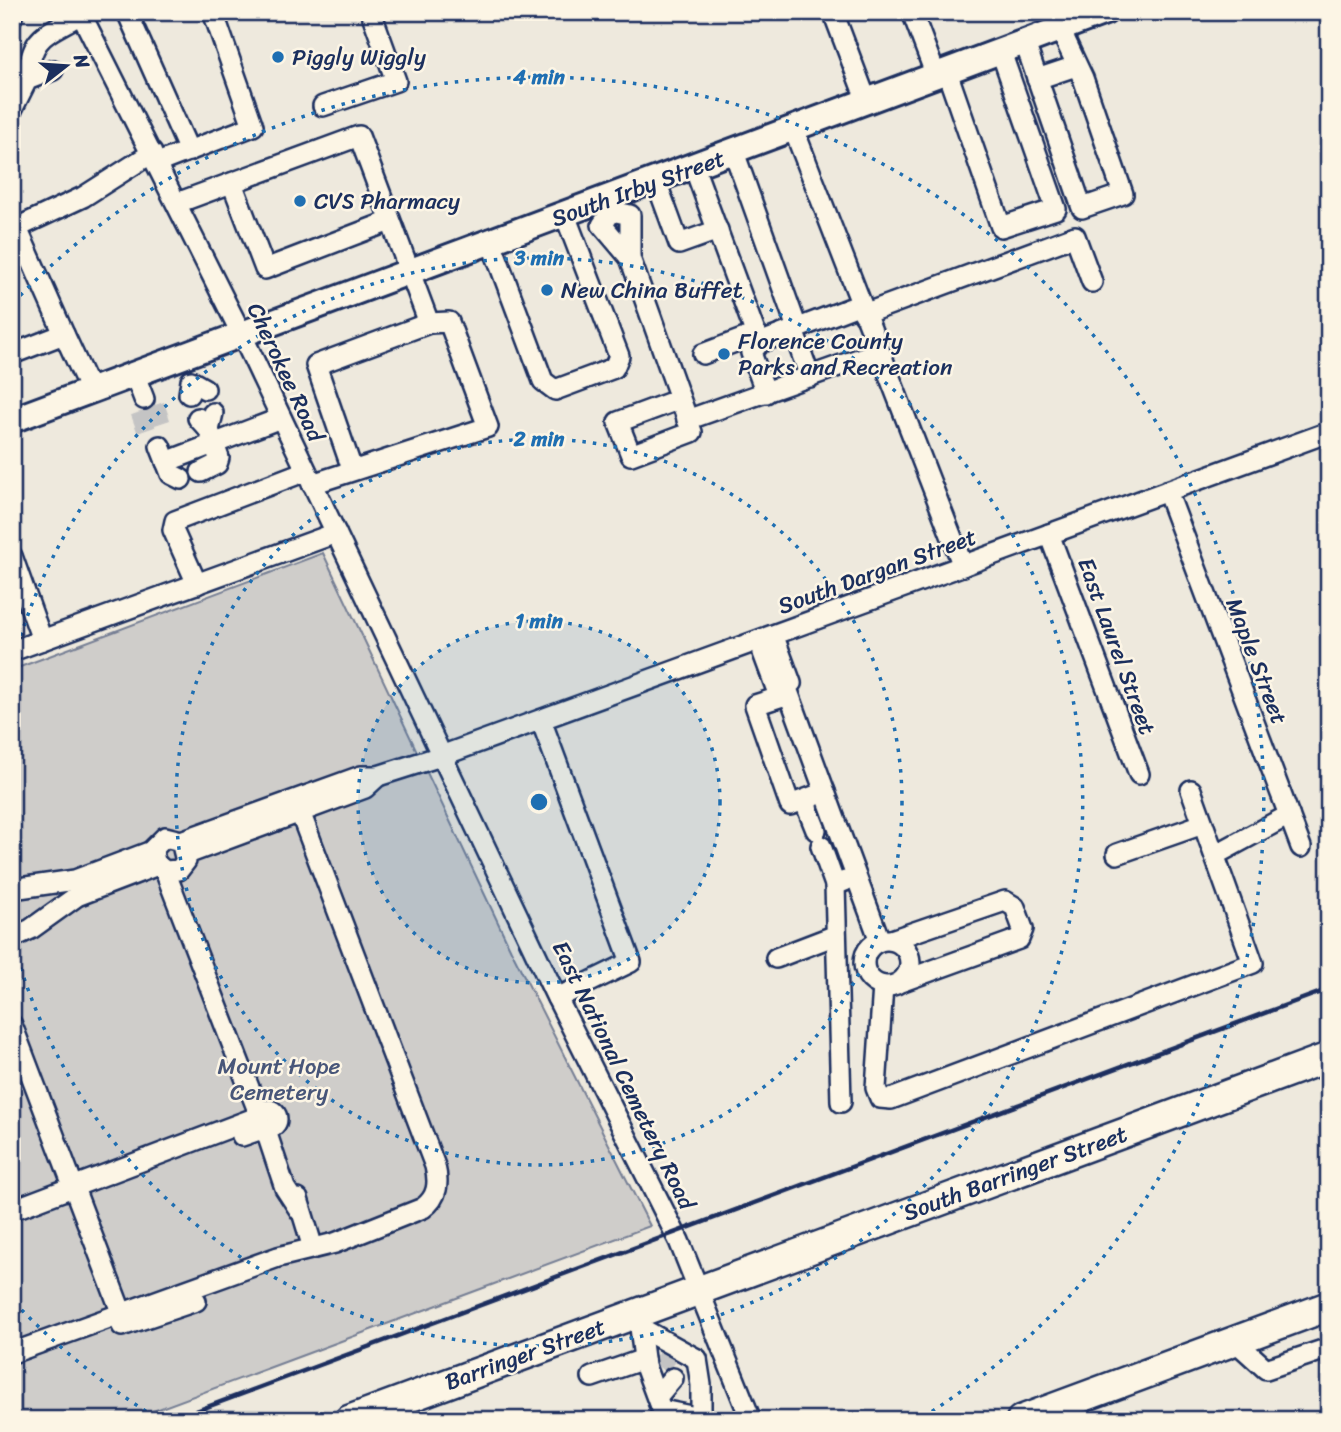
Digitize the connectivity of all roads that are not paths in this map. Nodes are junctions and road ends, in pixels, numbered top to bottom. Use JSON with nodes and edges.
{"nodes":[{"id":1,"x":127,"y":12,"type":"edge"},
{"id":2,"x":213,"y":12,"type":"edge"},
{"id":3,"x":371,"y":12,"type":"edge"},
{"id":4,"x":912,"y":12,"type":"edge"},
{"id":5,"x":1105,"y":12,"type":"edge"},
{"id":6,"x":81,"y":13,"type":"edge"},
{"id":7,"x":837,"y":13,"type":"edge"},
{"id":8,"x":1060,"y":29,"type":"junction"},
{"id":9,"x":1025,"y":43,"type":"junction"},
{"id":10,"x":1001,"y":51,"type":"junction"},
{"id":11,"x":1076,"y":66,"type":"junction"},
{"id":12,"x":53,"y":70,"type":"dead end"},
{"id":13,"x":941,"y":74,"type":"junction"},
{"id":14,"x":1037,"y":79,"type":"junction"},
{"id":15,"x":27,"y":80,"type":"junction"},
{"id":16,"x":867,"y":102,"type":"junction"},
{"id":17,"x":323,"y":106,"type":"dead end"},
{"id":18,"x":12,"y":110,"type":"edge"},
{"id":19,"x":794,"y":130,"type":"junction"},
{"id":20,"x":189,"y":151,"type":"junction"},
{"id":21,"x":734,"y":152,"type":"junction"},
{"id":22,"x":155,"y":158,"type":"junction"},
{"id":23,"x":694,"y":167,"type":"junction"},
{"id":24,"x":656,"y":181,"type":"junction"},
{"id":25,"x":232,"y":183,"type":"junction"},
{"id":26,"x":177,"y":203,"type":"junction"},
{"id":27,"x":609,"y":205,"type":"junction"},
{"id":28,"x":565,"y":215,"type":"junction"},
{"id":29,"x":390,"y":221,"type":"junction"},
{"id":30,"x":14,"y":229,"type":"edge"},
{"id":31,"x":718,"y":230,"type":"junction"},
{"id":32,"x":491,"y":242,"type":"junction"},
{"id":33,"x":409,"y":273,"type":"junction"},
{"id":34,"x":1092,"y":282,"type":"dead end"},
{"id":35,"x":863,"y":309,"type":"junction"},
{"id":36,"x":429,"y":323,"type":"junction"},
{"id":37,"x":795,"y":329,"type":"junction"},
{"id":38,"x":241,"y":333,"type":"junction"},
{"id":39,"x":64,"y":334,"type":"junction"},
{"id":40,"x":758,"y":338,"type":"junction"},
{"id":41,"x":878,"y":352,"type":"junction"},
{"id":42,"x":12,"y":354,"type":"edge"},
{"id":43,"x":703,"y":354,"type":"dead end"},
{"id":44,"x":180,"y":357,"type":"junction"},
{"id":45,"x":134,"y":373,"type":"junction"},
{"id":46,"x":810,"y":377,"type":"junction"},
{"id":47,"x":195,"y":388,"type":"dead end"},
{"id":48,"x":90,"y":390,"type":"junction"},
{"id":49,"x":766,"y":393,"type":"junction"},
{"id":50,"x":680,"y":399,"type":"junction"},
{"id":51,"x":146,"y":405,"type":"tunnel mouth"},
{"id":52,"x":281,"y":418,"type":"junction"},
{"id":53,"x":12,"y":420,"type":"edge"},
{"id":54,"x":687,"y":420,"type":"junction"},
{"id":55,"x":208,"y":426,"type":"junction"},
{"id":56,"x":1328,"y":435,"type":"edge"},
{"id":57,"x":352,"y":469,"type":"junction"},
{"id":58,"x":201,"y":472,"type":"dead end"},
{"id":59,"x":309,"y":477,"type":"junction"},
{"id":60,"x":181,"y":479,"type":"dead end"},
{"id":61,"x":1167,"y":491,"type":"junction"},
{"id":62,"x":336,"y":533,"type":"junction"},
{"id":63,"x":1049,"y":534,"type":"junction"},
{"id":64,"x":12,"y":556,"type":"edge"},
{"id":65,"x":963,"y":566,"type":"junction"},
{"id":66,"x":197,"y":584,"type":"junction"},
{"id":67,"x":42,"y":640,"type":"junction"},
{"id":68,"x":767,"y":641,"type":"junction"},
{"id":69,"x":12,"y":651,"type":"edge"},
{"id":70,"x":787,"y":691,"type":"junction"},
{"id":71,"x":541,"y":720,"type":"junction"},
{"id":72,"x":441,"y":756,"type":"junction"},
{"id":73,"x":1139,"y":774,"type":"dead end"},
{"id":74,"x":379,"y":776,"type":"junction"},
{"id":75,"x":1191,"y":790,"type":"dead end"},
{"id":76,"x":825,"y":792,"type":"junction"},
{"id":77,"x":804,"y":800,"type":"junction"},
{"id":78,"x":300,"y":813,"type":"junction"},
{"id":79,"x":1289,"y":815,"type":"junction"},
{"id":80,"x":1203,"y":824,"type":"junction"},
{"id":81,"x":1301,"y":847,"type":"dead end"},
{"id":82,"x":1117,"y":854,"type":"dead end"},
{"id":83,"x":1215,"y":855,"type":"junction"},
{"id":84,"x":170,"y":859,"type":"junction"},
{"id":85,"x":857,"y":876,"type":"junction"},
{"id":86,"x":835,"y":885,"type":"junction"},
{"id":87,"x":12,"y":889,"type":"edge"},
{"id":88,"x":836,"y":935,"type":"junction"},
{"id":89,"x":12,"y":938,"type":"edge"},
{"id":90,"x":886,"y":940,"type":"junction"},
{"id":91,"x":776,"y":958,"type":"dead end"},
{"id":92,"x":903,"y":981,"type":"junction"},
{"id":93,"x":883,"y":986,"type":"junction"},
{"id":94,"x":557,"y":998,"type":"junction"},
{"id":95,"x":12,"y":1025,"type":"edge"},
{"id":96,"x":1329,"y":1057,"type":"edge"},
{"id":97,"x":841,"y":1102,"type":"dead end"},
{"id":98,"x":267,"y":1120,"type":"junction"},
{"id":99,"x":76,"y":1193,"type":"junction"},
{"id":100,"x":12,"y":1210,"type":"edge"},
{"id":101,"x":12,"y":1224,"type":"edge"},
{"id":102,"x":309,"y":1249,"type":"junction"},
{"id":103,"x":701,"y":1289,"type":"junction"},
{"id":104,"x":1329,"y":1306,"type":"edge"},
{"id":105,"x":124,"y":1318,"type":"junction"},
{"id":106,"x":639,"y":1320,"type":"junction"},
{"id":107,"x":1235,"y":1341,"type":"junction"},
{"id":108,"x":721,"y":1342,"type":"junction"},
{"id":109,"x":1329,"y":1348,"type":"edge"},
{"id":110,"x":12,"y":1353,"type":"edge"},
{"id":111,"x":12,"y":1366,"type":"edge"},
{"id":112,"x":669,"y":1374,"type":"edge"},
{"id":113,"x":592,"y":1377,"type":"dead end"},
{"id":114,"x":1069,"y":1411,"type":"edge"},
{"id":115,"x":702,"y":1419,"type":"edge"},
{"id":116,"x":349,"y":1420,"type":"edge"},
{"id":117,"x":751,"y":1420,"type":"edge"},
{"id":118,"x":1021,"y":1420,"type":"edge"}],
"edges":[{"from":1,"to":20,"type":"street"},
{"from":2,"to":20,"type":"street"},
{"from":3,"to":17,"type":"street"},
{"from":4,"to":13,"type":"street"},
{"from":5,"to":8,"type":"main road","name":"South Irby Street"},
{"from":6,"to":15,"type":"street"},
{"from":6,"to":22,"type":"street","name":"Cherokee Road"},
{"from":7,"to":16,"type":"street"},
{"from":8,"to":9,"type":"main road","name":"South Irby Street"},
{"from":8,"to":11,"type":"street"},
{"from":9,"to":10,"type":"main road","name":"South Irby Street"},
{"from":9,"to":14,"type":"street"},
{"from":10,"to":13,"type":"main road","name":"South Irby Street"},
{"from":10,"to":13,"type":"street"},
{"from":11,"to":14,"type":"street"},
{"from":11,"to":14,"type":"street"},
{"from":12,"to":15,"type":"street"},
{"from":13,"to":16,"type":"main road","name":"South Irby Street"},
{"from":15,"to":18,"type":"street"},
{"from":16,"to":19,"type":"main road","name":"South Irby Street"},
{"from":19,"to":21,"type":"main road","name":"South Irby Street"},
{"from":19,"to":35,"type":"street"},
{"from":20,"to":22,"type":"street"},
{"from":21,"to":23,"type":"main road","name":"South Irby Street"},
{"from":21,"to":37,"type":"street"},
{"from":22,"to":26,"type":"street","name":"Cherokee Road"},
{"from":22,"to":30,"type":"street"},
{"from":23,"to":24,"type":"main road","name":"South Irby Street"},
{"from":23,"to":31,"type":"street"},
{"from":24,"to":27,"type":"main road","name":"South Irby Street"},
{"from":24,"to":31,"type":"street"},
{"from":25,"to":26,"type":"street"},
{"from":25,"to":29,"type":"street"},
{"from":25,"to":29,"type":"street"},
{"from":26,"to":38,"type":"street","name":"Cherokee Road"},
{"from":27,"to":28,"type":"main road","name":"South Irby Street"},
{"from":27,"to":50,"type":"street"},
{"from":28,"to":32,"type":"main road","name":"South Irby Street"},
{"from":28,"to":32,"type":"street"},
{"from":29,"to":33,"type":"street"},
{"from":30,"to":39,"type":"street"},
{"from":31,"to":40,"type":"street"},
{"from":32,"to":33,"type":"main road","name":"South Irby Street"},
{"from":33,"to":36,"type":"street"},
{"from":33,"to":38,"type":"main road","name":"South Irby Street"},
{"from":34,"to":35,"type":"street"},
{"from":35,"to":37,"type":"street"},
{"from":35,"to":41,"type":"street"},
{"from":36,"to":57,"type":"street"},
{"from":36,"to":57,"type":"street"},
{"from":37,"to":40,"type":"street"},
{"from":37,"to":46,"type":"street"},
{"from":38,"to":44,"type":"main road","name":"South Irby Street"},
{"from":38,"to":52,"type":"street","name":"Cherokee Road"},
{"from":39,"to":42,"type":"street"},
{"from":39,"to":48,"type":"street"},
{"from":40,"to":43,"type":"street"},
{"from":40,"to":49,"type":"street"},
{"from":41,"to":46,"type":"street"},
{"from":41,"to":65,"type":"street"},
{"from":44,"to":45,"type":"main road","name":"South Irby Street"},
{"from":44,"to":47,"type":"street"},
{"from":45,"to":48,"type":"main road","name":"South Irby Street"},
{"from":45,"to":51,"type":"street"},
{"from":46,"to":49,"type":"street"},
{"from":48,"to":53,"type":"main road","name":"South Irby Street"},
{"from":49,"to":54,"type":"street"},
{"from":50,"to":54,"type":"street"},
{"from":50,"to":54,"type":"street"},
{"from":52,"to":55,"type":"street"},
{"from":52,"to":59,"type":"street","name":"Cherokee Road"},
{"from":55,"to":58,"type":"street"},
{"from":55,"to":60,"type":"street"},
{"from":56,"to":61,"type":"street","name":"South Dargan Street"},
{"from":57,"to":59,"type":"street"},
{"from":59,"to":62,"type":"street","name":"Cherokee Road"},
{"from":59,"to":66,"type":"street"},
{"from":61,"to":63,"type":"street","name":"South Dargan Street"},
{"from":61,"to":79,"type":"street","name":"Maple Street"},
{"from":62,"to":66,"type":"street"},
{"from":62,"to":72,"type":"street","name":"Cherokee Road"},
{"from":63,"to":65,"type":"street","name":"South Dargan Street"},
{"from":63,"to":73,"type":"street","name":"East Laurel Street"},
{"from":64,"to":67,"type":"street"},
{"from":65,"to":68,"type":"street","name":"South Dargan Street"},
{"from":66,"to":67,"type":"street"},
{"from":67,"to":69,"type":"street"},
{"from":68,"to":70,"type":"street"},
{"from":68,"to":71,"type":"street","name":"South Dargan Street"},
{"from":70,"to":76,"type":"street"},
{"from":70,"to":77,"type":"street"},
{"from":71,"to":72,"type":"street","name":"South Dargan Street"},
{"from":71,"to":94,"type":"street"},
{"from":72,"to":74,"type":"street","name":"South Dargan Street"},
{"from":72,"to":94,"type":"street","name":"East National Cemetery Road"},
{"from":74,"to":78,"type":"street"},
{"from":74,"to":84,"type":"street"},
{"from":75,"to":80,"type":"street"},
{"from":76,"to":77,"type":"street"},
{"from":76,"to":85,"type":"street"},
{"from":77,"to":86,"type":"street"},
{"from":78,"to":84,"type":"street"},
{"from":78,"to":102,"type":"street"},
{"from":79,"to":81,"type":"street","name":"Maple Street"},
{"from":79,"to":83,"type":"street"},
{"from":80,"to":82,"type":"street"},
{"from":80,"to":83,"type":"street"},
{"from":83,"to":93,"type":"street"},
{"from":84,"to":87,"type":"street"},
{"from":84,"to":89,"type":"street"},
{"from":84,"to":98,"type":"street"},
{"from":85,"to":86,"type":"street"},
{"from":85,"to":90,"type":"street"},
{"from":86,"to":88,"type":"street"},
{"from":88,"to":91,"type":"street"},
{"from":88,"to":97,"type":"street"},
{"from":90,"to":92,"type":"street"},
{"from":90,"to":92,"type":"street"},
{"from":90,"to":93,"type":"street"},
{"from":92,"to":93,"type":"street"},
{"from":94,"to":103,"type":"street","name":"East National Cemetery Road"},
{"from":95,"to":99,"type":"street"},
{"from":96,"to":103,"type":"highway","name":"South Barringer Street"},
{"from":98,"to":99,"type":"street"},
{"from":98,"to":102,"type":"street"},
{"from":99,"to":100,"type":"street"},
{"from":99,"to":101,"type":"street"},
{"from":99,"to":105,"type":"street"},
{"from":102,"to":105,"type":"street"},
{"from":103,"to":106,"type":"highway","name":"Barringer Street"},
{"from":103,"to":108,"type":"street","name":"East National Cemetery Road"},
{"from":104,"to":107,"type":"highway"},
{"from":105,"to":110,"type":"street"},
{"from":105,"to":111,"type":"street"},
{"from":106,"to":112,"type":"street"},
{"from":106,"to":112,"type":"street"},
{"from":106,"to":116,"type":"highway","name":"Barringer Street"},
{"from":107,"to":109,"type":"street"},
{"from":107,"to":114,"type":"highway"},
{"from":108,"to":112,"type":"street"},
{"from":108,"to":117,"type":"street","name":"East National Cemetery Road"},
{"from":112,"to":113,"type":"street"},
{"from":112,"to":115,"type":"street"},
{"from":112,"to":115,"type":"street"},
{"from":114,"to":118,"type":"highway"}]}
